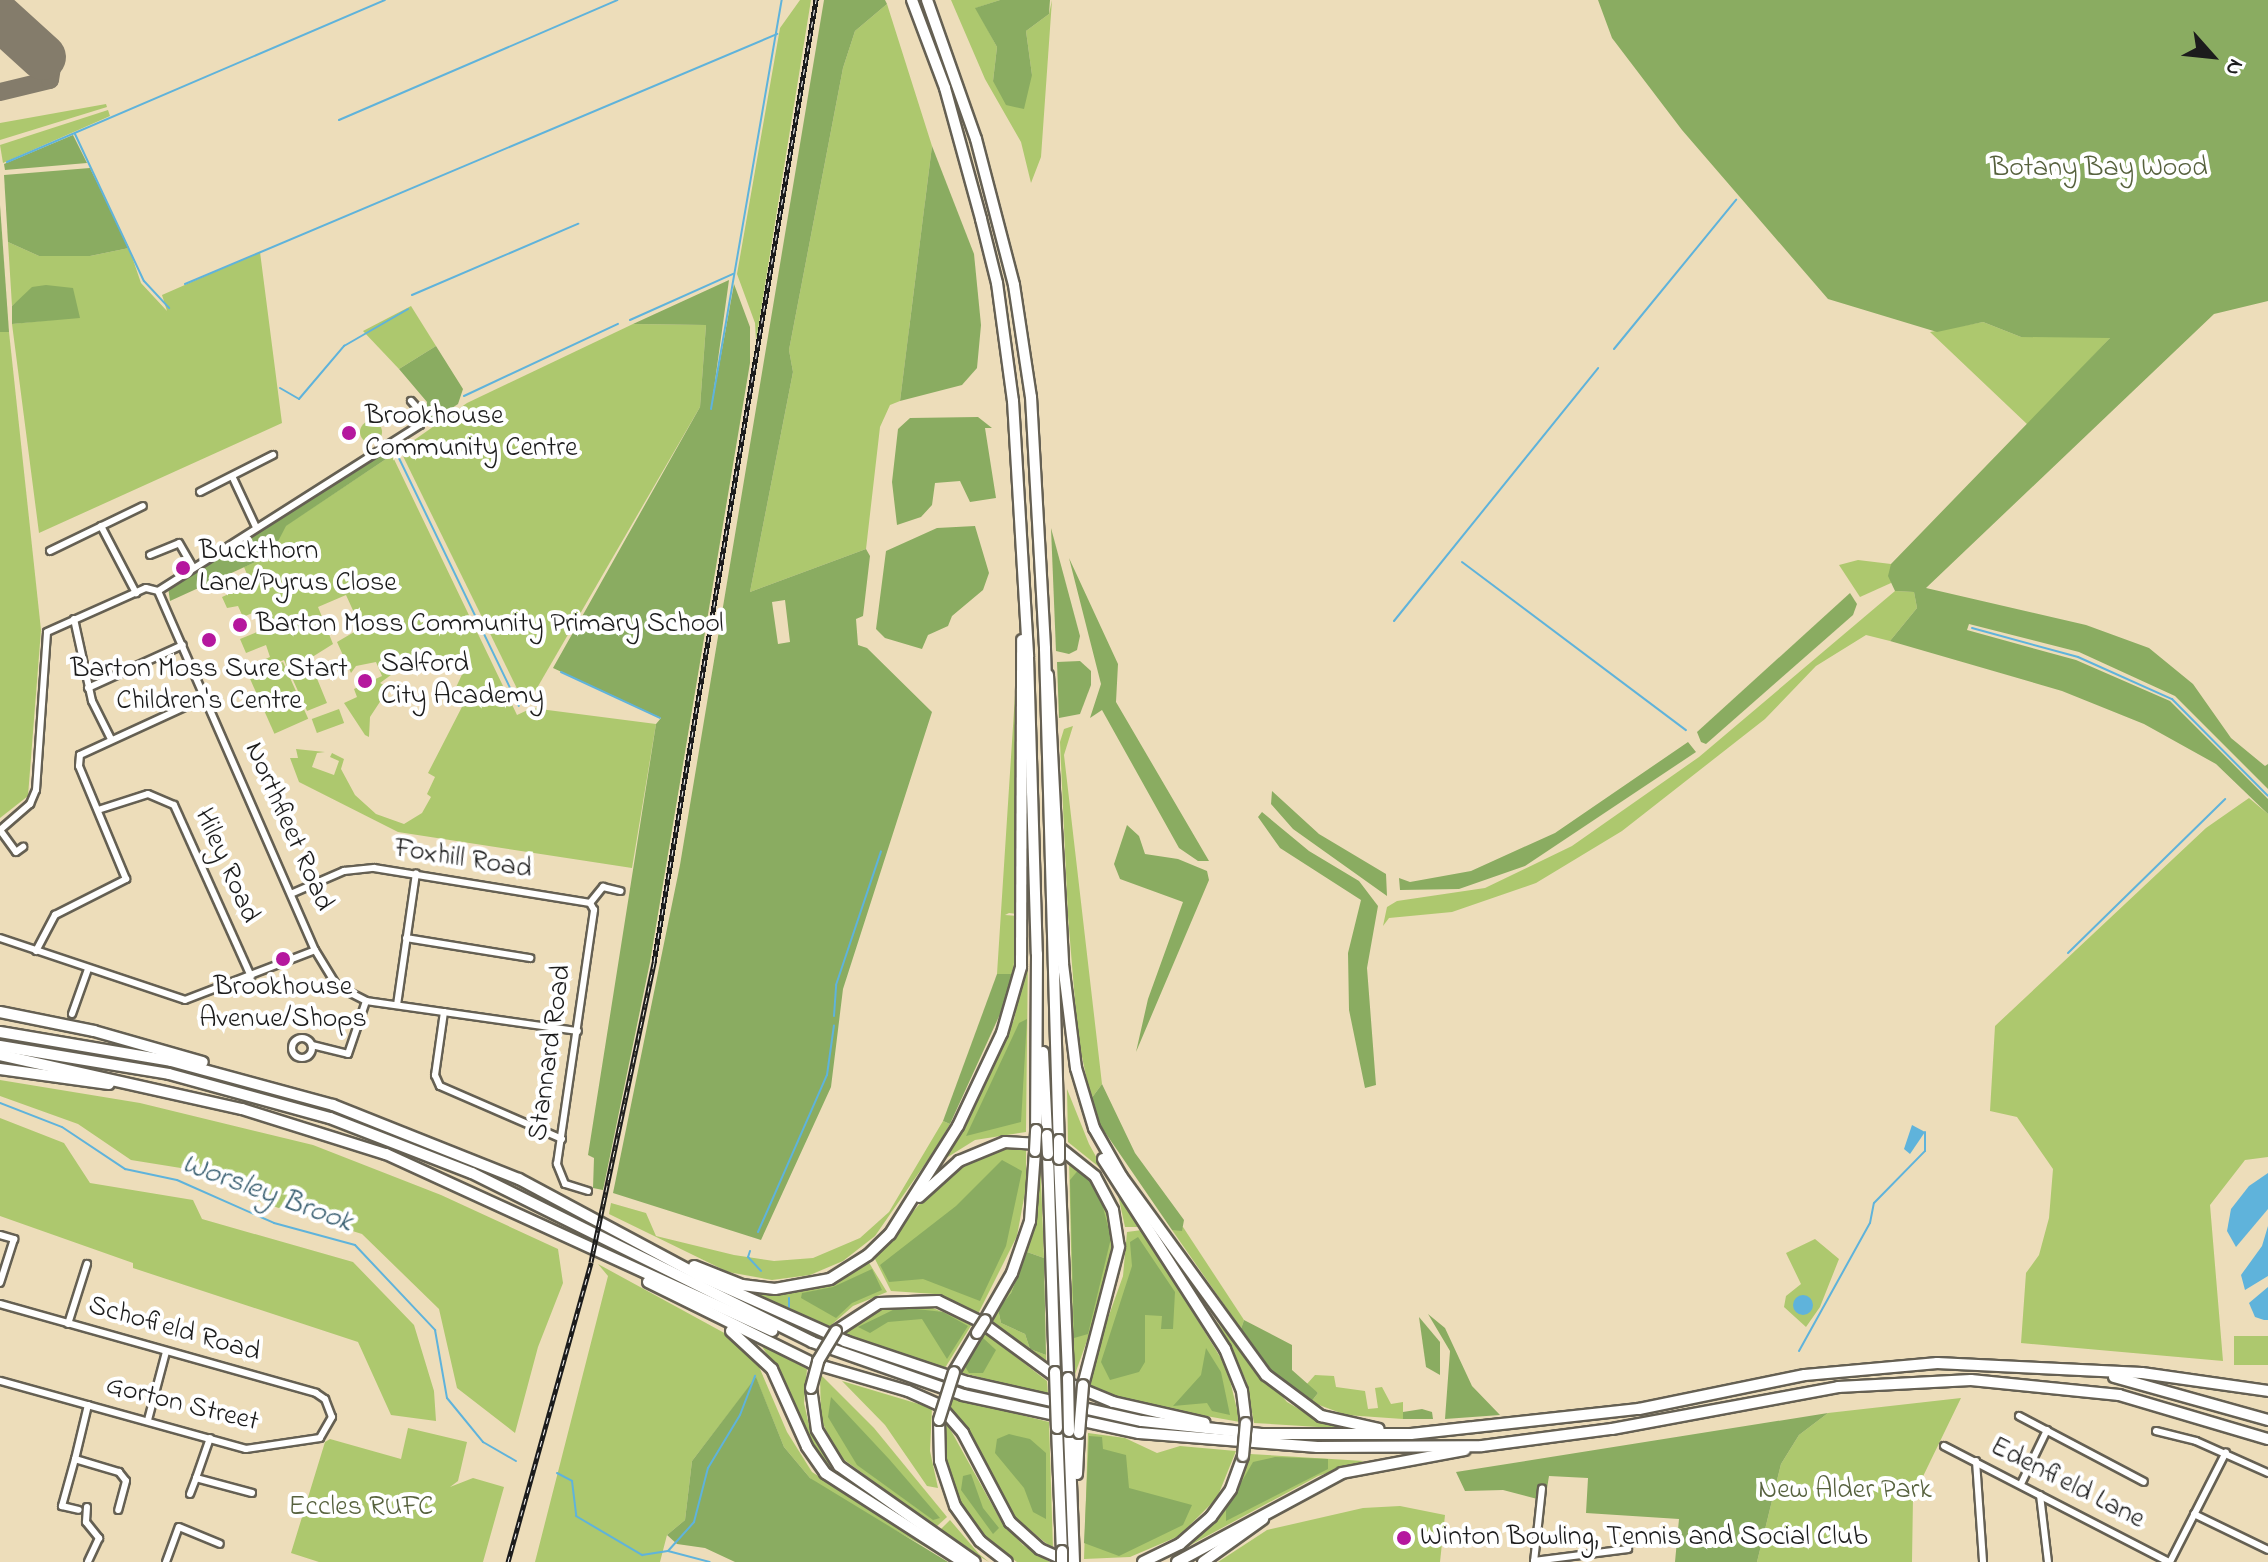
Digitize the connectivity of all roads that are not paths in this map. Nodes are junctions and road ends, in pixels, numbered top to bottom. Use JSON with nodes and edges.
{"nodes":[{"id":1,"x":912,"y":0,"type":"edge"},
{"id":2,"x":927,"y":0,"type":"edge"},
{"id":3,"x":411,"y":401,"type":"dead end"},
{"id":4,"x":273,"y":455,"type":"dead end"},
{"id":5,"x":233,"y":478,"type":"junction"},
{"id":6,"x":200,"y":492,"type":"dead end"},
{"id":7,"x":143,"y":506,"type":"dead end"},
{"id":8,"x":101,"y":526,"type":"junction"},
{"id":9,"x":256,"y":527,"type":"junction"},
{"id":10,"x":50,"y":551,"type":"dead end"},
{"id":11,"x":150,"y":555,"type":"dead end"},
{"id":12,"x":193,"y":567,"type":"junction"},
{"id":13,"x":158,"y":591,"type":"junction"},
{"id":14,"x":136,"y":593,"type":"junction"},
{"id":15,"x":1024,"y":602,"type":"junction"},
{"id":16,"x":74,"y":619,"type":"junction"},
{"id":17,"x":183,"y":645,"type":"junction"},
{"id":18,"x":1045,"y":649,"type":"junction"},
{"id":19,"x":88,"y":688,"type":"junction"},
{"id":20,"x":206,"y":697,"type":"junction"},
{"id":21,"x":111,"y":739,"type":"junction"},
{"id":22,"x":98,"y":810,"type":"junction"},
{"id":23,"x":0,"y":830,"type":"edge"},
{"id":24,"x":23,"y":847,"type":"dead end"},
{"id":25,"x":416,"y":873,"type":"junction"},
{"id":26,"x":621,"y":891,"type":"dead end"},
{"id":27,"x":293,"y":893,"type":"junction"},
{"id":28,"x":590,"y":903,"type":"junction"},
{"id":29,"x":1051,"y":921,"type":"junction"},
{"id":30,"x":0,"y":938,"type":"edge"},
{"id":31,"x":406,"y":938,"type":"junction"},
{"id":32,"x":315,"y":950,"type":"junction"},
{"id":33,"x":36,"y":951,"type":"junction"},
{"id":34,"x":1037,"y":954,"type":"junction"},
{"id":35,"x":530,"y":958,"type":"dead end"},
{"id":36,"x":88,"y":969,"type":"junction"},
{"id":37,"x":251,"y":976,"type":"junction"},
{"id":38,"x":366,"y":1001,"type":"junction"},
{"id":39,"x":397,"y":1005,"type":"junction"},
{"id":40,"x":0,"y":1012,"type":"edge"},
{"id":41,"x":444,"y":1012,"type":"junction"},
{"id":42,"x":72,"y":1014,"type":"dead end"},
{"id":43,"x":578,"y":1031,"type":"junction"},
{"id":44,"x":0,"y":1032,"type":"edge"},
{"id":45,"x":312,"y":1045,"type":"dead end"},
{"id":46,"x":0,"y":1046,"type":"edge"},
{"id":47,"x":0,"y":1055,"type":"edge"},
{"id":48,"x":0,"y":1069,"type":"edge"},
{"id":49,"x":236,"y":1076,"type":"junction"},
{"id":50,"x":155,"y":1089,"type":"junction"},
{"id":51,"x":562,"y":1139,"type":"junction"},
{"id":52,"x":588,"y":1191,"type":"dead end"},
{"id":53,"x":909,"y":1206,"type":"junction"},
{"id":54,"x":534,"y":1220,"type":"junction"},
{"id":55,"x":0,"y":1235,"type":"edge"},
{"id":56,"x":665,"y":1256,"type":"junction"},
{"id":57,"x":87,"y":1264,"type":"dead end"},
{"id":58,"x":0,"y":1283,"type":"edge"},
{"id":59,"x":0,"y":1304,"type":"edge"},
{"id":60,"x":689,"y":1304,"type":"junction"},
{"id":61,"x":68,"y":1324,"type":"junction"},
{"id":62,"x":812,"y":1342,"type":"junction"},
{"id":63,"x":166,"y":1352,"type":"junction"},
{"id":64,"x":2049,"y":1367,"type":"junction"},
{"id":65,"x":0,"y":1381,"type":"edge"},
{"id":66,"x":2268,"y":1391,"type":"edge"},
{"id":67,"x":88,"y":1405,"type":"junction"},
{"id":68,"x":330,"y":1407,"type":"joint"},
{"id":69,"x":2019,"y":1416,"type":"dead end"},
{"id":70,"x":148,"y":1420,"type":"junction"},
{"id":71,"x":2268,"y":1420,"type":"edge"},
{"id":72,"x":2047,"y":1430,"type":"junction"},
{"id":73,"x":1069,"y":1431,"type":"junction"},
{"id":74,"x":1455,"y":1431,"type":"junction"},
{"id":75,"x":2156,"y":1431,"type":"dead end"},
{"id":76,"x":1261,"y":1434,"type":"junction"},
{"id":77,"x":210,"y":1438,"type":"junction"},
{"id":78,"x":2268,"y":1441,"type":"edge"},
{"id":79,"x":1482,"y":1446,"type":"junction"},
{"id":80,"x":1944,"y":1446,"type":"dead end"},
{"id":81,"x":2226,"y":1452,"type":"junction"},
{"id":82,"x":75,"y":1459,"type":"junction"},
{"id":83,"x":1976,"y":1461,"type":"junction"},
{"id":84,"x":2268,"y":1473,"type":"edge"},
{"id":85,"x":196,"y":1478,"type":"junction"},
{"id":86,"x":2144,"y":1482,"type":"dead end"},
{"id":87,"x":2021,"y":1484,"type":"junction"},
{"id":88,"x":1542,"y":1488,"type":"dead end"},
{"id":89,"x":252,"y":1493,"type":"dead end"},
{"id":90,"x":190,"y":1494,"type":"dead end"},
{"id":91,"x":2040,"y":1495,"type":"junction"},
{"id":92,"x":1293,"y":1497,"type":"junction"},
{"id":93,"x":118,"y":1510,"type":"dead end"},
{"id":94,"x":2194,"y":1514,"type":"junction"},
{"id":95,"x":182,"y":1518,"type":"dead end"},
{"id":96,"x":179,"y":1527,"type":"junction"},
{"id":97,"x":220,"y":1544,"type":"dead end"},
{"id":98,"x":1628,"y":1549,"type":"dead end"},
{"id":99,"x":2268,"y":1550,"type":"edge"},
{"id":100,"x":1068,"y":1558,"type":"edge"},
{"id":101,"x":1534,"y":1561,"type":"edge"},
{"id":102,"x":88,"y":1562,"type":"edge"},
{"id":103,"x":166,"y":1562,"type":"edge"},
{"id":104,"x":963,"y":1562,"type":"edge"},
{"id":105,"x":975,"y":1562,"type":"edge"},
{"id":106,"x":1007,"y":1562,"type":"edge"},
{"id":107,"x":1143,"y":1562,"type":"edge"},
{"id":108,"x":1177,"y":1562,"type":"edge"},
{"id":109,"x":1203,"y":1562,"type":"edge"},
{"id":110,"x":1983,"y":1562,"type":"edge"},
{"id":111,"x":2048,"y":1562,"type":"edge"},
{"id":112,"x":2170,"y":1562,"type":"edge"}],
"edges":[{"from":1,"to":15,"type":"highway"},
{"from":2,"to":18,"type":"highway"},
{"from":3,"to":9,"type":"street"},
{"from":4,"to":5,"type":"street"},
{"from":5,"to":6,"type":"street"},
{"from":5,"to":9,"type":"street"},
{"from":7,"to":8,"type":"street"},
{"from":8,"to":10,"type":"street"},
{"from":8,"to":14,"type":"street"},
{"from":9,"to":12,"type":"street"},
{"from":11,"to":12,"type":"street"},
{"from":12,"to":13,"type":"street"},
{"from":13,"to":14,"type":"street"},
{"from":13,"to":17,"type":"street","name":"Northfleet Road"},
{"from":14,"to":16,"type":"street"},
{"from":15,"to":34,"type":"highway"},
{"from":15,"to":53,"type":"highway"},
{"from":16,"to":19,"type":"street"},
{"from":16,"to":23,"type":"street"},
{"from":17,"to":19,"type":"street"},
{"from":17,"to":20,"type":"street","name":"Northfleet Road"},
{"from":18,"to":29,"type":"highway"},
{"from":18,"to":74,"type":"highway"},
{"from":19,"to":21,"type":"street"},
{"from":20,"to":21,"type":"street"},
{"from":20,"to":27,"type":"street","name":"Northfleet Road"},
{"from":21,"to":22,"type":"street"},
{"from":22,"to":33,"type":"street"},
{"from":22,"to":37,"type":"street","name":"Hiley Road"},
{"from":23,"to":24,"type":"street"},
{"from":25,"to":27,"type":"street","name":"Foxhill Road"},
{"from":25,"to":28,"type":"street","name":"Foxhill Road"},
{"from":25,"to":31,"type":"street"},
{"from":26,"to":28,"type":"street"},
{"from":27,"to":32,"type":"street","name":"Northfleet Road"},
{"from":28,"to":43,"type":"street","name":"Stannard Road"},
{"from":29,"to":73,"type":"highway","bridge":true},
{"from":29,"to":107,"type":"highway","bridge":true},
{"from":30,"to":33,"type":"street"},
{"from":31,"to":35,"type":"street"},
{"from":31,"to":39,"type":"street"},
{"from":32,"to":37,"type":"street"},
{"from":32,"to":38,"type":"street","name":"Northfleet Road"},
{"from":33,"to":36,"type":"street"},
{"from":34,"to":73,"type":"highway","bridge":true},
{"from":34,"to":106,"type":"highway","bridge":true},
{"from":36,"to":37,"type":"street"},
{"from":36,"to":42,"type":"street"},
{"from":38,"to":39,"type":"street"},
{"from":38,"to":45,"type":"street"},
{"from":39,"to":41,"type":"street"},
{"from":40,"to":49,"type":"highway"},
{"from":41,"to":43,"type":"street"},
{"from":41,"to":51,"type":"street"},
{"from":43,"to":51,"type":"street","name":"Stannard Road"},
{"from":44,"to":49,"type":"highway"},
{"from":46,"to":62,"type":"highway"},
{"from":47,"to":50,"type":"highway"},
{"from":48,"to":50,"type":"highway"},
{"from":49,"to":56,"type":"highway"},
{"from":50,"to":54,"type":"highway"},
{"from":51,"to":52,"type":"street","name":"Stannard Road"},
{"from":53,"to":56,"type":"highway"},
{"from":53,"to":73,"type":"highway","bridge":true},
{"from":54,"to":60,"type":"highway"},
{"from":54,"to":62,"type":"highway"},
{"from":55,"to":58,"type":"street"},
{"from":56,"to":76,"type":"highway"},
{"from":57,"to":61,"type":"street"},
{"from":59,"to":61,"type":"street","name":"Schofield Road"},
{"from":60,"to":100,"type":"highway"},
{"from":60,"to":104,"type":"highway"},
{"from":61,"to":63,"type":"street","name":"Schofield Road"},
{"from":62,"to":79,"type":"highway"},
{"from":63,"to":68,"type":"street","name":"Schofield Road"},
{"from":63,"to":70,"type":"street"},
{"from":64,"to":66,"type":"highway"},
{"from":64,"to":71,"type":"highway"},
{"from":64,"to":74,"type":"highway"},
{"from":65,"to":67,"type":"street","name":"Gorton Street"},
{"from":67,"to":70,"type":"street","name":"Gorton Street"},
{"from":67,"to":82,"type":"street"},
{"from":68,"to":77,"type":"street","name":"Gorton Street"},
{"from":69,"to":72,"type":"street"},
{"from":70,"to":77,"type":"street","name":"Gorton Street"},
{"from":72,"to":86,"type":"street"},
{"from":72,"to":87,"type":"street"},
{"from":73,"to":100,"type":"highway"},
{"from":73,"to":100,"type":"highway"},
{"from":74,"to":76,"type":"highway"},
{"from":75,"to":81,"type":"street"},
{"from":76,"to":105,"type":"highway","bridge":true},
{"from":77,"to":85,"type":"street"},
{"from":78,"to":79,"type":"highway"},
{"from":79,"to":92,"type":"highway"},
{"from":80,"to":83,"type":"street","name":"Edenfield Lane"},
{"from":81,"to":84,"type":"street"},
{"from":81,"to":94,"type":"street"},
{"from":82,"to":93,"type":"street"},
{"from":82,"to":102,"type":"street"},
{"from":83,"to":87,"type":"street","name":"Edenfield Lane"},
{"from":83,"to":110,"type":"street"},
{"from":85,"to":89,"type":"street"},
{"from":85,"to":90,"type":"street"},
{"from":87,"to":91,"type":"street","name":"Edenfield Lane"},
{"from":88,"to":101,"type":"street"},
{"from":91,"to":111,"type":"street"},
{"from":91,"to":112,"type":"street","name":"Edenfield Lane"},
{"from":92,"to":108,"type":"highway"},
{"from":92,"to":109,"type":"highway"},
{"from":94,"to":99,"type":"street"},
{"from":94,"to":112,"type":"street"},
{"from":95,"to":96,"type":"street"},
{"from":96,"to":97,"type":"street"},
{"from":96,"to":103,"type":"street"},
{"from":98,"to":101,"type":"street"}]}
